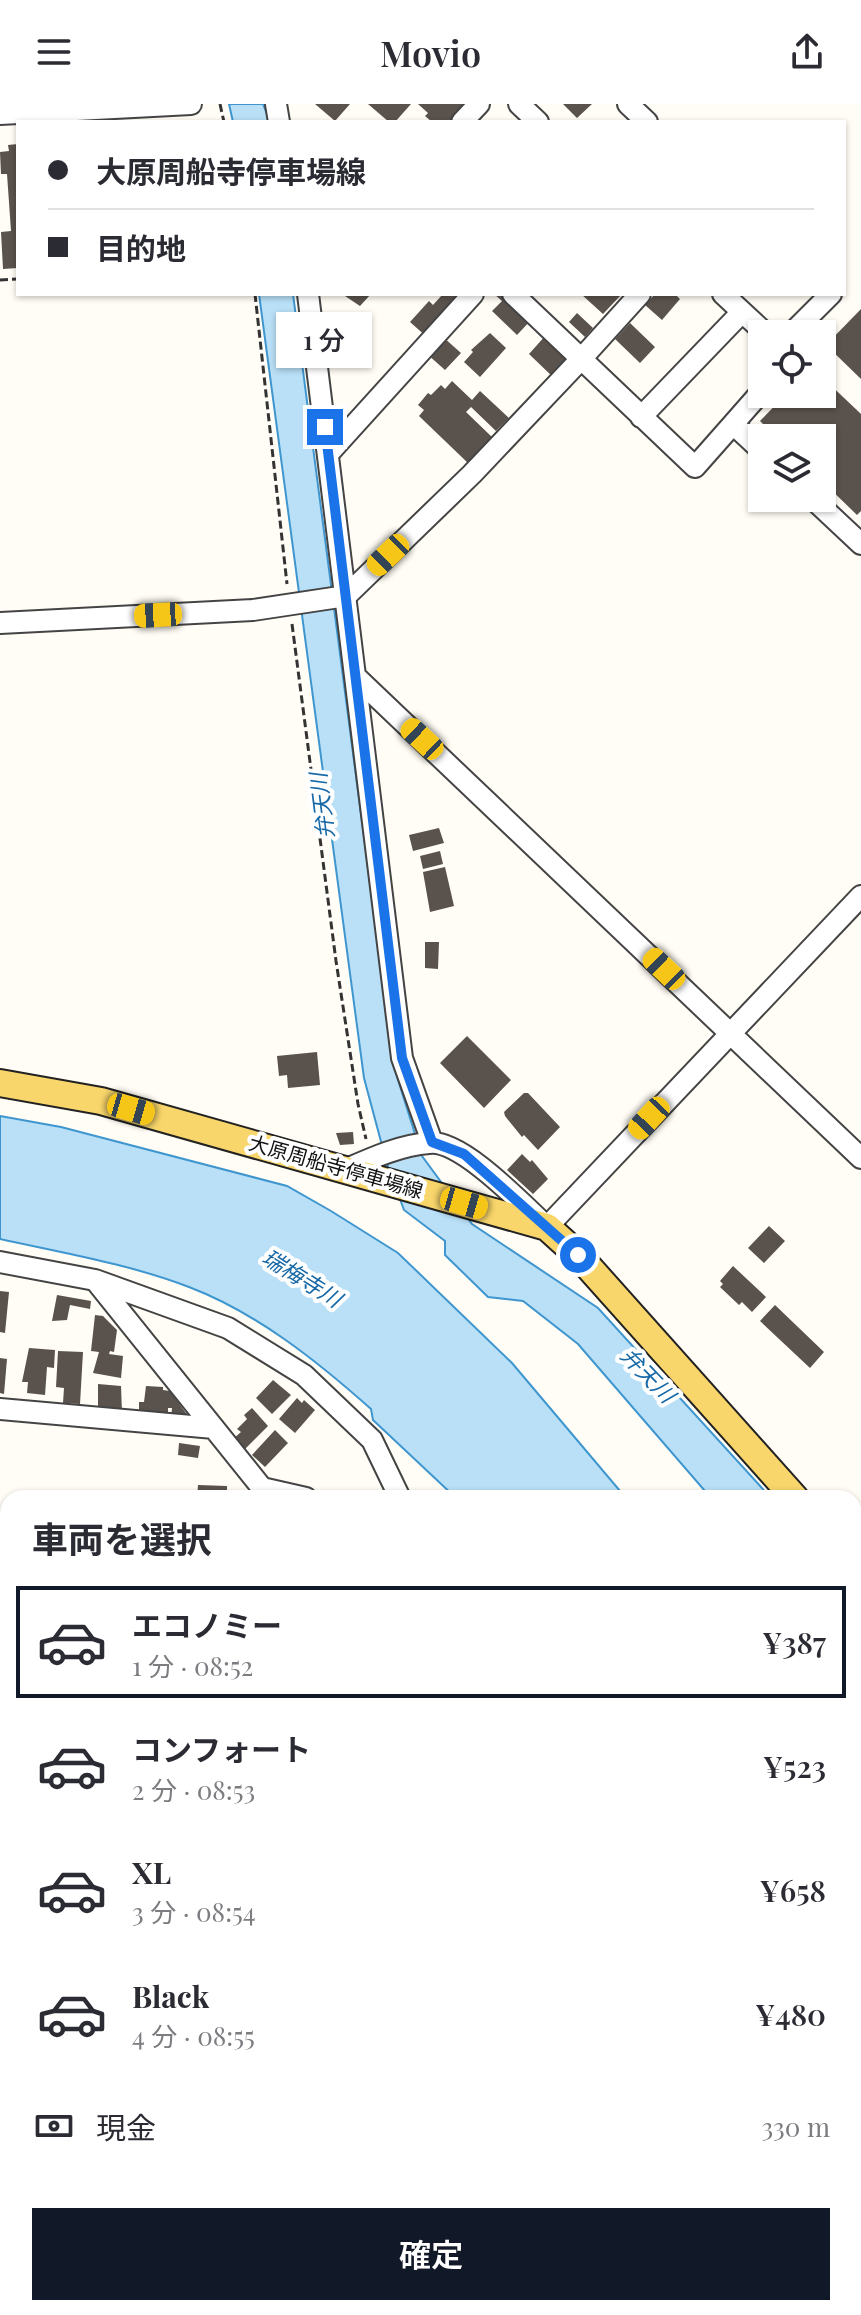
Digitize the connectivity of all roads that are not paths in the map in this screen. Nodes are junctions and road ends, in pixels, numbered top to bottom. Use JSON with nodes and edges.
{"nodes":[{"id":1,"x":191,"y":104,"type":"edge"},
{"id":2,"x":479,"y":104,"type":"edge"},
{"id":3,"x":519,"y":104,"type":"edge"},
{"id":4,"x":628,"y":104,"type":"edge"},
{"id":5,"x":0,"y":114,"type":"edge"},
{"id":6,"x":464,"y":120,"type":"edge"},
{"id":7,"x":536,"y":120,"type":"edge"},
{"id":8,"x":645,"y":120,"type":"edge"},
{"id":9,"x":308,"y":296,"type":"edge"},
{"id":10,"x":471,"y":296,"type":"edge"},
{"id":11,"x":515,"y":296,"type":"edge"},
{"id":12,"x":638,"y":296,"type":"edge"},
{"id":13,"x":725,"y":296,"type":"edge"},
{"id":14,"x":829,"y":296,"type":"edge"},
{"id":15,"x":742,"y":312,"type":"junction"},
{"id":16,"x":751,"y":320,"type":"edge"},
{"id":17,"x":805,"y":320,"type":"edge"},
{"id":18,"x":582,"y":358,"type":"junction"},
{"id":19,"x":748,"y":407,"type":"edge"},
{"id":20,"x":641,"y":417,"type":"junction"},
{"id":21,"x":733,"y":424,"type":"junction"},
{"id":22,"x":748,"y":438,"type":"edge"},
{"id":23,"x":328,"y":454,"type":"junction"},
{"id":24,"x":827,"y":512,"type":"edge"},
{"id":25,"x":861,"y":544,"type":"edge"},
{"id":26,"x":346,"y":596,"type":"junction"},
{"id":27,"x":0,"y":623,"type":"edge"},
{"id":28,"x":356,"y":677,"type":"junction"},
{"id":29,"x":861,"y":896,"type":"edge"},
{"id":30,"x":730,"y":1032,"type":"junction"},
{"id":31,"x":0,"y":1083,"type":"edge"},
{"id":32,"x":432,"y":1142,"type":"junction"},
{"id":33,"x":861,"y":1158,"type":"edge"},
{"id":34,"x":347,"y":1169,"type":"junction"},
{"id":35,"x":547,"y":1227,"type":"junction"},
{"id":36,"x":0,"y":1262,"type":"edge"},
{"id":37,"x":95,"y":1280,"type":"junction"},
{"id":38,"x":0,"y":1409,"type":"edge"},
{"id":39,"x":214,"y":1428,"type":"junction"},
{"id":40,"x":271,"y":1490,"type":"edge"},
{"id":41,"x":396,"y":1490,"type":"edge"},
{"id":42,"x":788,"y":1490,"type":"edge"}],
"edges":[{"from":1,"to":5,"type":"street"},
{"from":2,"to":6,"type":"street"},
{"from":3,"to":7,"type":"street"},
{"from":4,"to":8,"type":"street"},
{"from":9,"to":23,"type":"street"},
{"from":10,"to":23,"type":"street"},
{"from":11,"to":18,"type":"street"},
{"from":12,"to":18,"type":"street"},
{"from":13,"to":15,"type":"street"},
{"from":14,"to":17,"type":"street"},
{"from":15,"to":16,"type":"street"},
{"from":15,"to":20,"type":"street"},
{"from":18,"to":20,"type":"street"},
{"from":18,"to":26,"type":"street"},
{"from":19,"to":21,"type":"street"},
{"from":20,"to":21,"type":"street"},
{"from":21,"to":22,"type":"street"},
{"from":23,"to":26,"type":"street"},
{"from":24,"to":25,"type":"street"},
{"from":26,"to":27,"type":"street"},
{"from":26,"to":28,"type":"street"},
{"from":28,"to":30,"type":"street"},
{"from":28,"to":32,"type":"street"},
{"from":29,"to":30,"type":"street"},
{"from":30,"to":33,"type":"street"},
{"from":30,"to":35,"type":"street"},
{"from":31,"to":34,"type":"main road","name":"大原周船寺停車場線"},
{"from":32,"to":34,"type":"street"},
{"from":32,"to":35,"type":"street"},
{"from":34,"to":35,"type":"main road","name":"大原周船寺停車場線"},
{"from":35,"to":42,"type":"main road","name":"大原周船寺停車場線"},
{"from":36,"to":37,"type":"street"},
{"from":37,"to":39,"type":"street"},
{"from":37,"to":41,"type":"street"},
{"from":38,"to":39,"type":"street"},
{"from":39,"to":40,"type":"street"}]}
